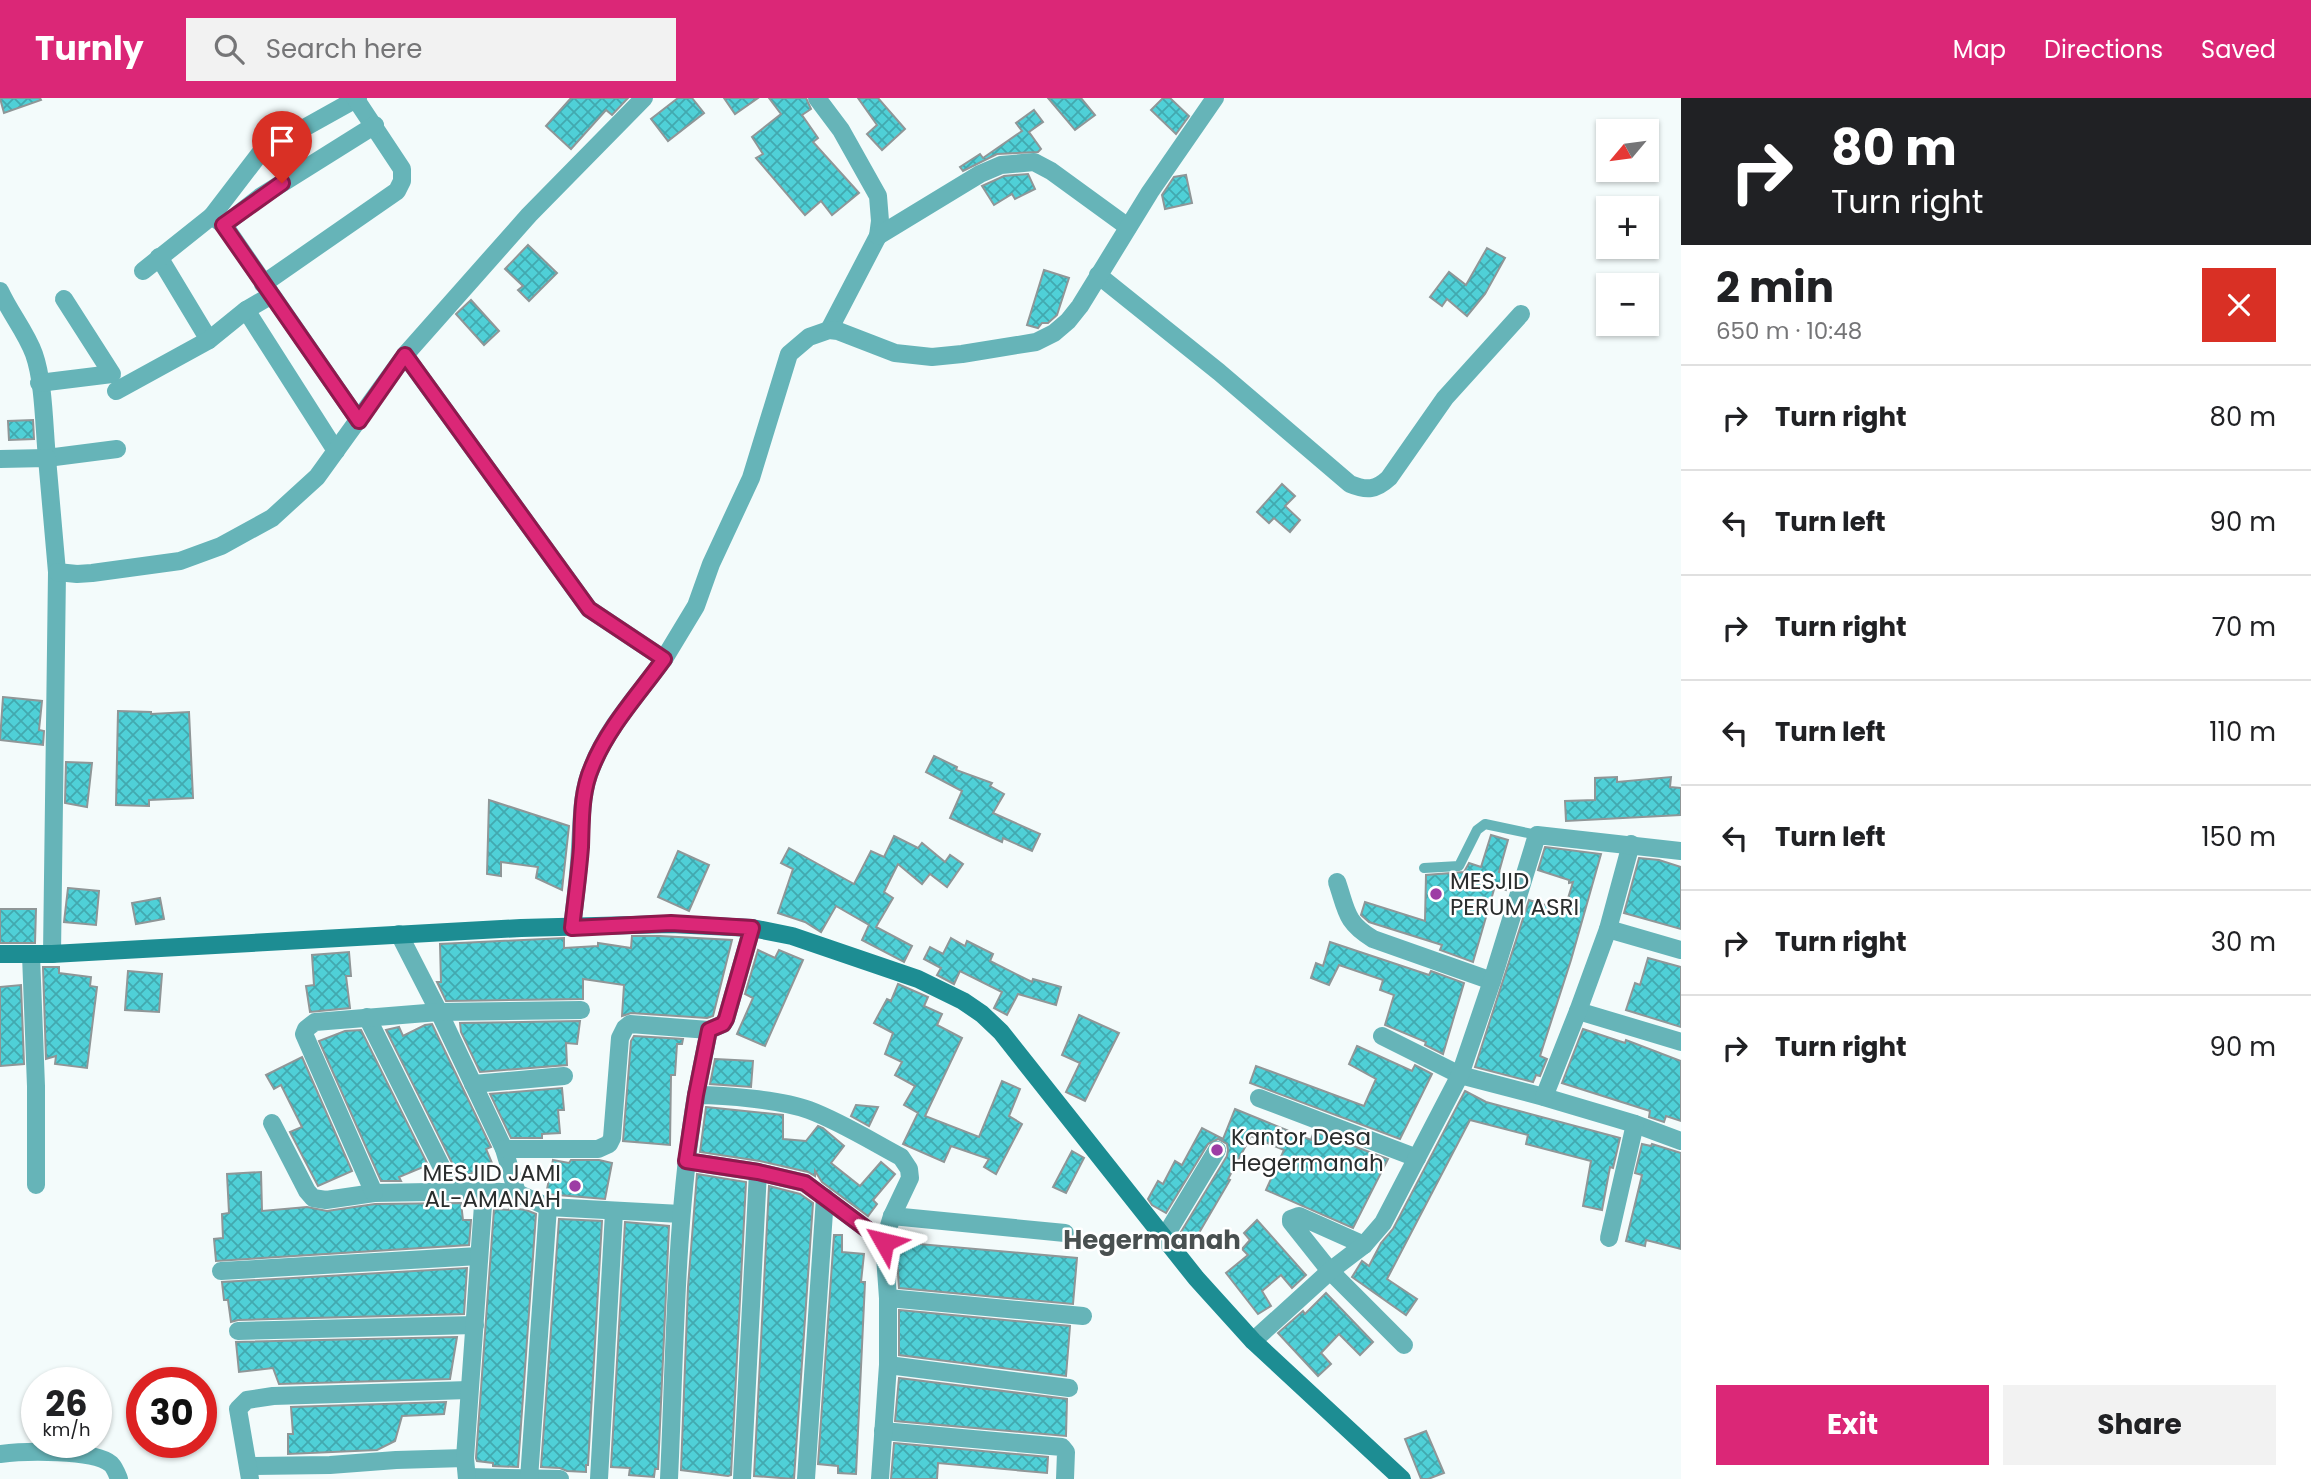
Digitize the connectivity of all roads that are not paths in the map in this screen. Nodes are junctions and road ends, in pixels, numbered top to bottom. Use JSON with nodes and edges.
{"nodes":[{"id":1,"x":356,"y":98,"type":"edge"},
{"id":2,"x":644,"y":98,"type":"edge"},
{"id":3,"x":817,"y":98,"type":"edge"},
{"id":4,"x":1215,"y":98,"type":"edge"},
{"id":5,"x":375,"y":125,"type":"junction"},
{"id":6,"x":218,"y":221,"type":"junction"},
{"id":7,"x":1128,"y":227,"type":"junction"},
{"id":8,"x":878,"y":236,"type":"junction"},
{"id":9,"x":159,"y":257,"type":"junction"},
{"id":10,"x":143,"y":271,"type":"dead end"},
{"id":11,"x":1098,"y":275,"type":"junction"},
{"id":12,"x":268,"y":289,"type":"junction"},
{"id":13,"x":0,"y":291,"type":"edge"},
{"id":14,"x":64,"y":299,"type":"dead end"},
{"id":15,"x":246,"y":310,"type":"junction"},
{"id":16,"x":1521,"y":314,"type":"dead end"},
{"id":17,"x":829,"y":330,"type":"junction"},
{"id":18,"x":209,"y":340,"type":"junction"},
{"id":19,"x":405,"y":355,"type":"junction"},
{"id":20,"x":39,"y":383,"type":"junction"},
{"id":21,"x":116,"y":391,"type":"dead end"},
{"id":22,"x":359,"y":421,"type":"junction"},
{"id":23,"x":117,"y":449,"type":"dead end"},
{"id":24,"x":336,"y":451,"type":"junction"},
{"id":25,"x":47,"y":458,"type":"junction"},
{"id":26,"x":0,"y":459,"type":"edge"},
{"id":27,"x":57,"y":572,"type":"junction"},
{"id":28,"x":664,"y":659,"type":"junction"},
{"id":29,"x":1537,"y":835,"type":"junction"},
{"id":30,"x":1631,"y":844,"type":"junction"},
{"id":31,"x":1681,"y":851,"type":"edge"},
{"id":32,"x":1424,"y":867,"type":"dead end"},
{"id":33,"x":1337,"y":882,"type":"dead end"},
{"id":34,"x":572,"y":928,"type":"junction"},
{"id":35,"x":752,"y":928,"type":"junction"},
{"id":36,"x":1608,"y":929,"type":"junction"},
{"id":37,"x":399,"y":934,"type":"junction"},
{"id":38,"x":1681,"y":950,"type":"edge"},
{"id":39,"x":0,"y":954,"type":"edge"},
{"id":40,"x":52,"y":954,"type":"junction"},
{"id":41,"x":30,"y":955,"type":"junction"},
{"id":42,"x":1492,"y":981,"type":"junction"},
{"id":43,"x":581,"y":1010,"type":"dead end"},
{"id":44,"x":1578,"y":1011,"type":"junction"},
{"id":45,"x":439,"y":1012,"type":"junction"},
{"id":46,"x":367,"y":1017,"type":"junction"},
{"id":47,"x":709,"y":1030,"type":"junction"},
{"id":48,"x":1381,"y":1036,"type":"dead end"},
{"id":49,"x":1681,"y":1042,"type":"edge"},
{"id":50,"x":1460,"y":1075,"type":"junction"},
{"id":51,"x":564,"y":1076,"type":"dead end"},
{"id":52,"x":473,"y":1084,"type":"junction"},
{"id":53,"x":696,"y":1095,"type":"junction"},
{"id":54,"x":1544,"y":1097,"type":"junction"},
{"id":55,"x":1259,"y":1098,"type":"dead end"},
{"id":56,"x":272,"y":1123,"type":"dead end"},
{"id":57,"x":1635,"y":1124,"type":"junction"},
{"id":58,"x":1681,"y":1141,"type":"edge"},
{"id":59,"x":504,"y":1149,"type":"junction"},
{"id":60,"x":1217,"y":1150,"type":"dead end"},
{"id":61,"x":1417,"y":1158,"type":"junction"},
{"id":62,"x":686,"y":1161,"type":"junction"},
{"id":63,"x":758,"y":1172,"type":"junction"},
{"id":64,"x":36,"y":1185,"type":"dead end"},
{"id":65,"x":453,"y":1190,"type":"junction"},
{"id":66,"x":484,"y":1191,"type":"junction"},
{"id":67,"x":374,"y":1193,"type":"junction"},
{"id":68,"x":517,"y":1193,"type":"junction"},
{"id":69,"x":825,"y":1197,"type":"junction"},
{"id":70,"x":548,"y":1207,"type":"junction"},
{"id":71,"x":614,"y":1212,"type":"junction"},
{"id":72,"x":681,"y":1214,"type":"junction"},
{"id":73,"x":892,"y":1216,"type":"junction"},
{"id":74,"x":1065,"y":1233,"type":"dead end"},
{"id":75,"x":1164,"y":1238,"type":"junction"},
{"id":76,"x":1609,"y":1238,"type":"dead end"},
{"id":77,"x":884,"y":1242,"type":"junction"},
{"id":78,"x":1364,"y":1245,"type":"junction"},
{"id":79,"x":479,"y":1256,"type":"junction"},
{"id":80,"x":221,"y":1271,"type":"dead end"},
{"id":81,"x":1330,"y":1271,"type":"junction"},
{"id":82,"x":888,"y":1298,"type":"junction"},
{"id":83,"x":1083,"y":1316,"type":"dead end"},
{"id":84,"x":475,"y":1325,"type":"junction"},
{"id":85,"x":238,"y":1331,"type":"dead end"},
{"id":86,"x":1253,"y":1341,"type":"junction"},
{"id":87,"x":1404,"y":1345,"type":"dead end"},
{"id":88,"x":888,"y":1365,"type":"junction"},
{"id":89,"x":1069,"y":1388,"type":"dead end"},
{"id":90,"x":469,"y":1390,"type":"junction"},
{"id":91,"x":883,"y":1431,"type":"junction"},
{"id":92,"x":0,"y":1454,"type":"edge"},
{"id":93,"x":465,"y":1458,"type":"junction"},
{"id":94,"x":396,"y":1460,"type":"junction"},
{"id":95,"x":250,"y":1472,"type":"edge"},
{"id":96,"x":330,"y":1472,"type":"edge"},
{"id":97,"x":467,"y":1478,"type":"edge"},
{"id":98,"x":119,"y":1479,"type":"edge"},
{"id":99,"x":395,"y":1479,"type":"edge"},
{"id":100,"x":529,"y":1479,"type":"edge"},
{"id":101,"x":560,"y":1479,"type":"edge"},
{"id":102,"x":599,"y":1479,"type":"edge"},
{"id":103,"x":669,"y":1479,"type":"edge"},
{"id":104,"x":742,"y":1479,"type":"edge"},
{"id":105,"x":806,"y":1479,"type":"edge"},
{"id":106,"x":880,"y":1479,"type":"edge"},
{"id":107,"x":1065,"y":1479,"type":"edge"},
{"id":108,"x":1402,"y":1479,"type":"edge"}],
"edges":[{"from":1,"to":5,"type":"street"},
{"from":1,"to":6,"type":"street"},
{"from":2,"to":19,"type":"street"},
{"from":3,"to":8,"type":"street"},
{"from":4,"to":7,"type":"street"},
{"from":5,"to":6,"type":"street"},
{"from":5,"to":12,"type":"street"},
{"from":6,"to":9,"type":"street"},
{"from":6,"to":12,"type":"street"},
{"from":7,"to":8,"type":"street"},
{"from":7,"to":11,"type":"street"},
{"from":8,"to":17,"type":"street"},
{"from":9,"to":10,"type":"street"},
{"from":9,"to":18,"type":"street"},
{"from":11,"to":16,"type":"street"},
{"from":11,"to":17,"type":"street"},
{"from":12,"to":15,"type":"street"},
{"from":12,"to":22,"type":"street"},
{"from":13,"to":20,"type":"street"},
{"from":14,"to":20,"type":"street"},
{"from":15,"to":18,"type":"street"},
{"from":15,"to":24,"type":"street"},
{"from":17,"to":28,"type":"street"},
{"from":18,"to":21,"type":"street"},
{"from":19,"to":22,"type":"street"},
{"from":19,"to":28,"type":"street"},
{"from":20,"to":25,"type":"street"},
{"from":22,"to":24,"type":"street"},
{"from":23,"to":25,"type":"street"},
{"from":24,"to":27,"type":"street"},
{"from":25,"to":26,"type":"street"},
{"from":25,"to":27,"type":"street"},
{"from":27,"to":40,"type":"street"},
{"from":28,"to":34,"type":"street"},
{"from":29,"to":30,"type":"street"},
{"from":29,"to":32,"type":"lane"},
{"from":29,"to":42,"type":"street"},
{"from":30,"to":31,"type":"street"},
{"from":30,"to":36,"type":"street"},
{"from":33,"to":42,"type":"street"},
{"from":34,"to":35,"type":"street"},
{"from":34,"to":37,"type":"street"},
{"from":35,"to":47,"type":"street"},
{"from":35,"to":75,"type":"street"},
{"from":36,"to":38,"type":"street"},
{"from":36,"to":44,"type":"street"},
{"from":37,"to":40,"type":"street"},
{"from":37,"to":45,"type":"street"},
{"from":39,"to":41,"type":"street"},
{"from":40,"to":41,"type":"street"},
{"from":41,"to":64,"type":"street"},
{"from":42,"to":50,"type":"street"},
{"from":43,"to":45,"type":"street"},
{"from":44,"to":49,"type":"street"},
{"from":44,"to":54,"type":"street"},
{"from":45,"to":46,"type":"street"},
{"from":45,"to":52,"type":"street"},
{"from":46,"to":65,"type":"street"},
{"from":46,"to":67,"type":"street"},
{"from":47,"to":53,"type":"street"},
{"from":47,"to":59,"type":"street"},
{"from":48,"to":50,"type":"street"},
{"from":50,"to":54,"type":"street"},
{"from":50,"to":61,"type":"street"},
{"from":51,"to":52,"type":"street"},
{"from":52,"to":59,"type":"street"},
{"from":53,"to":62,"type":"street"},
{"from":53,"to":73,"type":"street"},
{"from":54,"to":57,"type":"street"},
{"from":55,"to":61,"type":"street"},
{"from":56,"to":67,"type":"street"},
{"from":57,"to":58,"type":"street"},
{"from":57,"to":76,"type":"street"},
{"from":59,"to":68,"type":"street"},
{"from":60,"to":75,"type":"street"},
{"from":61,"to":78,"type":"street"},
{"from":62,"to":63,"type":"street"},
{"from":62,"to":72,"type":"street"},
{"from":63,"to":69,"type":"street"},
{"from":63,"to":104,"type":"street"},
{"from":65,"to":66,"type":"street"},
{"from":65,"to":67,"type":"street"},
{"from":66,"to":68,"type":"street"},
{"from":66,"to":79,"type":"street"},
{"from":68,"to":70,"type":"street"},
{"from":69,"to":77,"type":"street"},
{"from":69,"to":105,"type":"street"},
{"from":70,"to":71,"type":"street"},
{"from":70,"to":100,"type":"street"},
{"from":71,"to":72,"type":"street"},
{"from":71,"to":102,"type":"street"},
{"from":72,"to":103,"type":"street"},
{"from":73,"to":74,"type":"street"},
{"from":73,"to":77,"type":"street"},
{"from":75,"to":86,"type":"street"},
{"from":77,"to":82,"type":"street"},
{"from":78,"to":81,"type":"street"},
{"from":78,"to":81,"type":"street"},
{"from":79,"to":80,"type":"street"},
{"from":79,"to":84,"type":"street"},
{"from":81,"to":86,"type":"street"},
{"from":81,"to":87,"type":"street"},
{"from":82,"to":83,"type":"street"},
{"from":82,"to":88,"type":"street"},
{"from":84,"to":85,"type":"street"},
{"from":84,"to":90,"type":"street"},
{"from":86,"to":108,"type":"street"},
{"from":88,"to":89,"type":"street"},
{"from":88,"to":91,"type":"street"},
{"from":90,"to":93,"type":"street"},
{"from":90,"to":95,"type":"street"},
{"from":91,"to":106,"type":"street"},
{"from":91,"to":107,"type":"street"},
{"from":92,"to":98,"type":"street"},
{"from":93,"to":94,"type":"street"},
{"from":93,"to":97,"type":"street"},
{"from":94,"to":96,"type":"street"},
{"from":94,"to":99,"type":"street"},
{"from":95,"to":96,"type":"street"},
{"from":97,"to":100,"type":"street"},
{"from":100,"to":101,"type":"street"}]}
